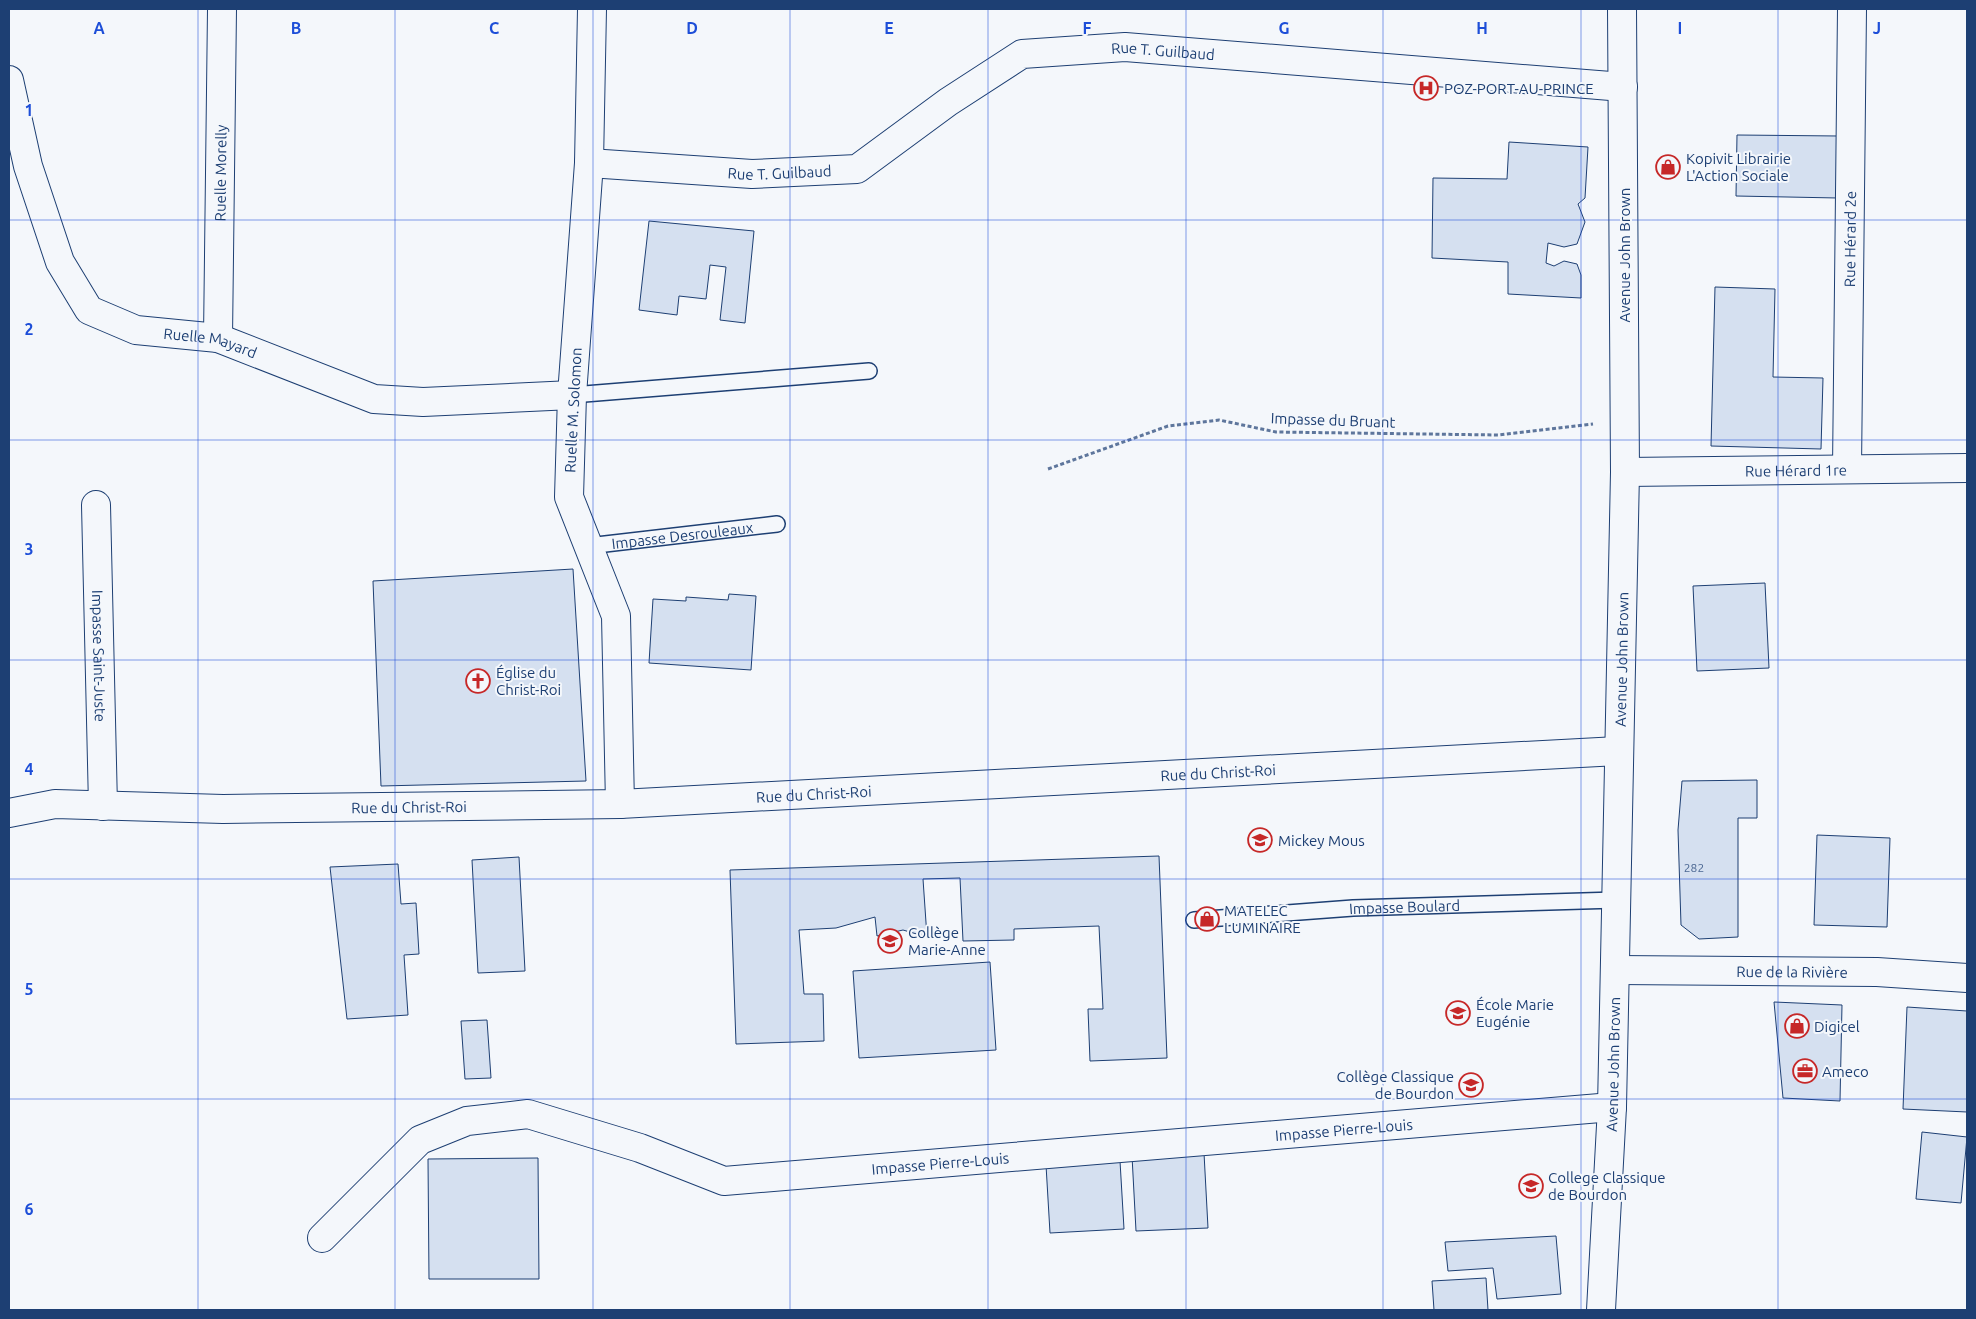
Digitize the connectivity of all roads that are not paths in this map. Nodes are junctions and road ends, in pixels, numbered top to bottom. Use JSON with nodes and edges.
{"nodes":[{"id":1,"x":222,"y":9,"type":"edge"},
{"id":2,"x":592,"y":9,"type":"edge"},
{"id":3,"x":1622,"y":9,"type":"edge"},
{"id":4,"x":1852,"y":9,"type":"edge"},
{"id":5,"x":9,"y":80,"type":"edge"},
{"id":6,"x":1623,"y":87,"type":"junction"},
{"id":7,"x":589,"y":163,"type":"junction"},
{"id":8,"x":218,"y":338,"type":"junction"},
{"id":9,"x":868,"y":371,"type":"dead end"},
{"id":10,"x":572,"y":395,"type":"junction"},
{"id":11,"x":1967,"y":468,"type":"edge"},
{"id":12,"x":1847,"y":469,"type":"junction"},
{"id":13,"x":1625,"y":472,"type":"junction"},
{"id":14,"x":96,"y":505,"type":"dead end"},
{"id":15,"x":777,"y":524,"type":"dead end"},
{"id":16,"x":588,"y":546,"type":"junction"},
{"id":17,"x":1618,"y":751,"type":"junction"},
{"id":18,"x":620,"y":804,"type":"junction"},
{"id":19,"x":103,"y":806,"type":"junction"},
{"id":20,"x":9,"y":813,"type":"edge"},
{"id":21,"x":1616,"y":900,"type":"junction"},
{"id":22,"x":1194,"y":920,"type":"dead end"},
{"id":23,"x":1616,"y":970,"type":"junction"},
{"id":24,"x":1967,"y":978,"type":"edge"},
{"id":25,"x":1612,"y":1107,"type":"junction"},
{"id":26,"x":322,"y":1238,"type":"dead end"},
{"id":27,"x":1601,"y":1310,"type":"edge"}],
"edges":[{"from":1,"to":8,"type":"street","name":"Ruelle Morelly"},
{"from":2,"to":7,"type":"street","name":"Ruelle M. Solomon"},
{"from":3,"to":6,"type":"street","name":"Avenue John Brown"},
{"from":4,"to":12,"type":"street","name":"Rue Hérard 2e"},
{"from":5,"to":8,"type":"street","name":"Ruelle Mayard"},
{"from":6,"to":7,"type":"street","name":"Rue T. Guilbaud"},
{"from":6,"to":13,"type":"street","name":"Avenue John Brown"},
{"from":7,"to":10,"type":"street","name":"Ruelle M. Solomon"},
{"from":8,"to":10,"type":"street","name":"Ruelle Mayard"},
{"from":9,"to":10,"type":"lane"},
{"from":10,"to":16,"type":"street","name":"Ruelle M. Solomon"},
{"from":11,"to":12,"type":"street","name":"Rue Hérard 1re"},
{"from":12,"to":13,"type":"street","name":"Rue Hérard 1re"},
{"from":13,"to":17,"type":"street","name":"Avenue John Brown"},
{"from":14,"to":19,"type":"street","name":"Impasse Saint-Juste"},
{"from":15,"to":16,"type":"lane","name":"Impasse Desrouleaux"},
{"from":16,"to":18,"type":"street","name":"Ruelle M. Solomon"},
{"from":17,"to":18,"type":"street","name":"Rue du Christ-Roi"},
{"from":17,"to":21,"type":"street","name":"Avenue John Brown"},
{"from":18,"to":19,"type":"street","name":"Rue du Christ-Roi"},
{"from":19,"to":20,"type":"street","name":"Rue du Christ-Roi"},
{"from":21,"to":22,"type":"lane","name":"Impasse Boulard"},
{"from":21,"to":23,"type":"street","name":"Avenue John Brown"},
{"from":23,"to":24,"type":"street","name":"Rue de la Rivière"},
{"from":23,"to":25,"type":"street","name":"Avenue John Brown"},
{"from":25,"to":26,"type":"street","name":"Impasse Pierre-Louis"},
{"from":25,"to":27,"type":"street","name":"Avenue John Brown"}]}
